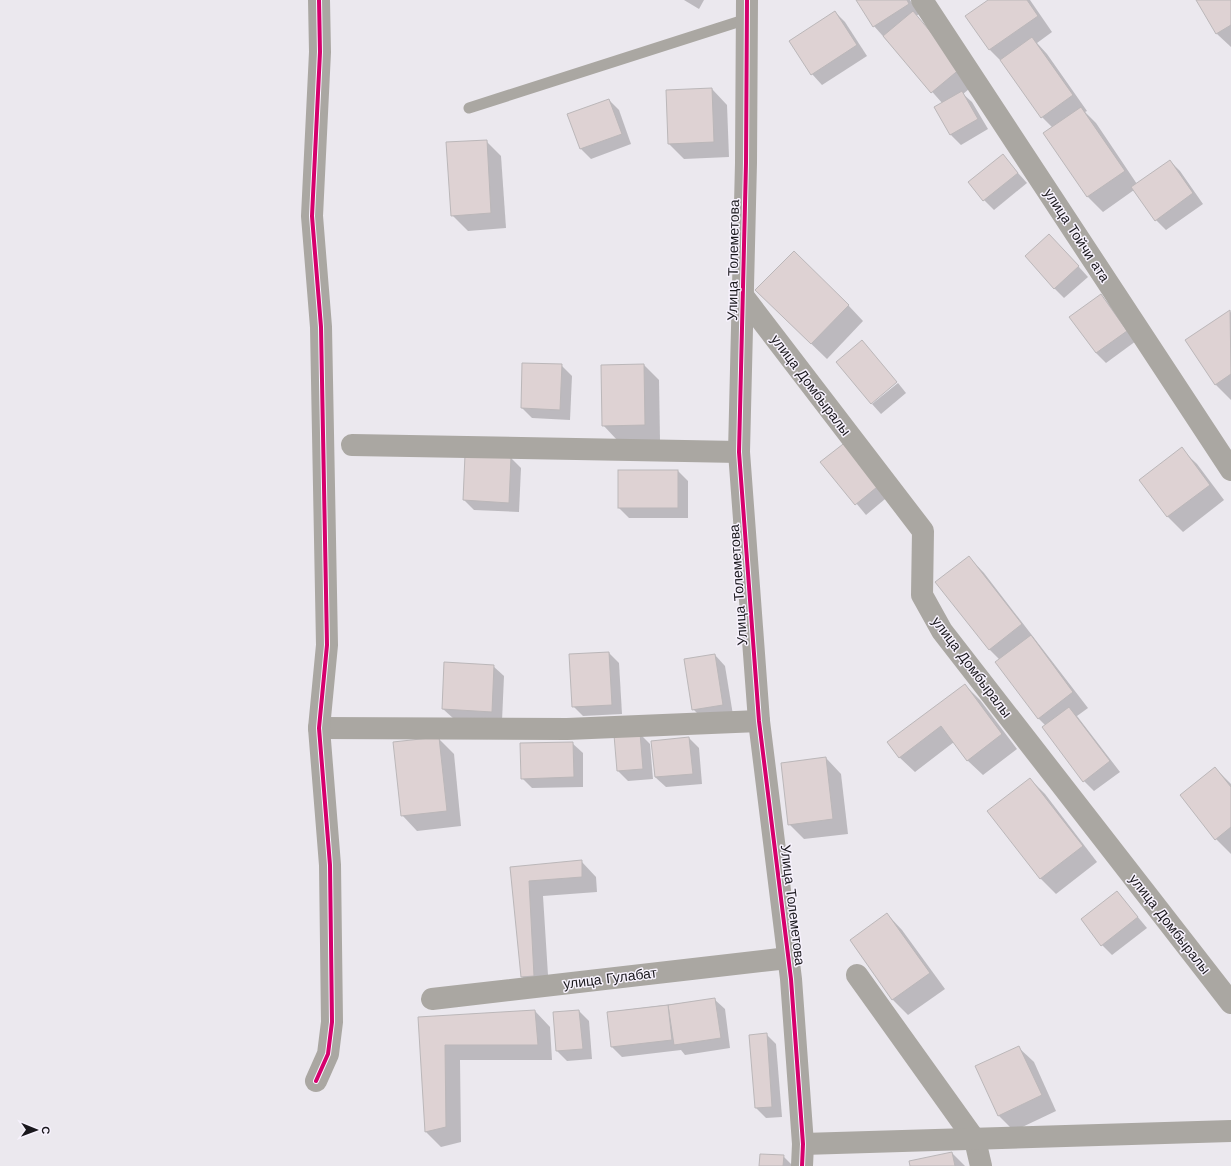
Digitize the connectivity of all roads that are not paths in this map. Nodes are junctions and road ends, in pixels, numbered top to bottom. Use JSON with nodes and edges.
{"nodes":[{"id":1,"x":319,"y":0,"type":"edge"},
{"id":2,"x":922,"y":0,"type":"edge"},
{"id":3,"x":747,"y":10,"type":"edge"},
{"id":4,"x":469,"y":108,"type":"dead end"},
{"id":5,"x":743,"y":296,"type":"junction"},
{"id":6,"x":352,"y":445,"type":"dead end"},
{"id":7,"x":739,"y":452,"type":"junction"},
{"id":8,"x":1231,"y":470,"type":"edge"},
{"id":9,"x":759,"y":721,"type":"junction"},
{"id":10,"x":319,"y":728,"type":"junction"},
{"id":11,"x":788,"y":958,"type":"junction"},
{"id":12,"x":857,"y":975,"type":"dead end"},
{"id":13,"x":432,"y":999,"type":"dead end"},
{"id":14,"x":1231,"y":1003,"type":"edge"},
{"id":15,"x":316,"y":1081,"type":"dead end"},
{"id":16,"x":1231,"y":1131,"type":"edge"},
{"id":17,"x":975,"y":1140,"type":"junction"},
{"id":18,"x":803,"y":1144,"type":"junction"},
{"id":19,"x":802,"y":1166,"type":"edge"},
{"id":20,"x":981,"y":1166,"type":"edge"}],
"edges":[{"from":1,"to":10,"type":"street"},
{"from":2,"to":8,"type":"street","name":"улица Тойчи ата"},
{"from":3,"to":4,"type":"lane"},
{"from":3,"to":5,"type":"street","name":"Улица Толеметова"},
{"from":5,"to":7,"type":"street","name":"Улица Толеметова"},
{"from":5,"to":14,"type":"street","name":"улица Домбыралы"},
{"from":6,"to":7,"type":"street"},
{"from":7,"to":9,"type":"street","name":"Улица Толеметова"},
{"from":9,"to":10,"type":"street"},
{"from":9,"to":11,"type":"street","name":"Улица Толеметова"},
{"from":10,"to":15,"type":"street"},
{"from":11,"to":13,"type":"street","name":"улица Гулабат"},
{"from":11,"to":18,"type":"street","name":"Улица Толеметова"},
{"from":12,"to":17,"type":"street"},
{"from":16,"to":17,"type":"street"},
{"from":17,"to":18,"type":"street"},
{"from":17,"to":20,"type":"street"},
{"from":18,"to":19,"type":"street","name":"Улица Толеметова"}]}
